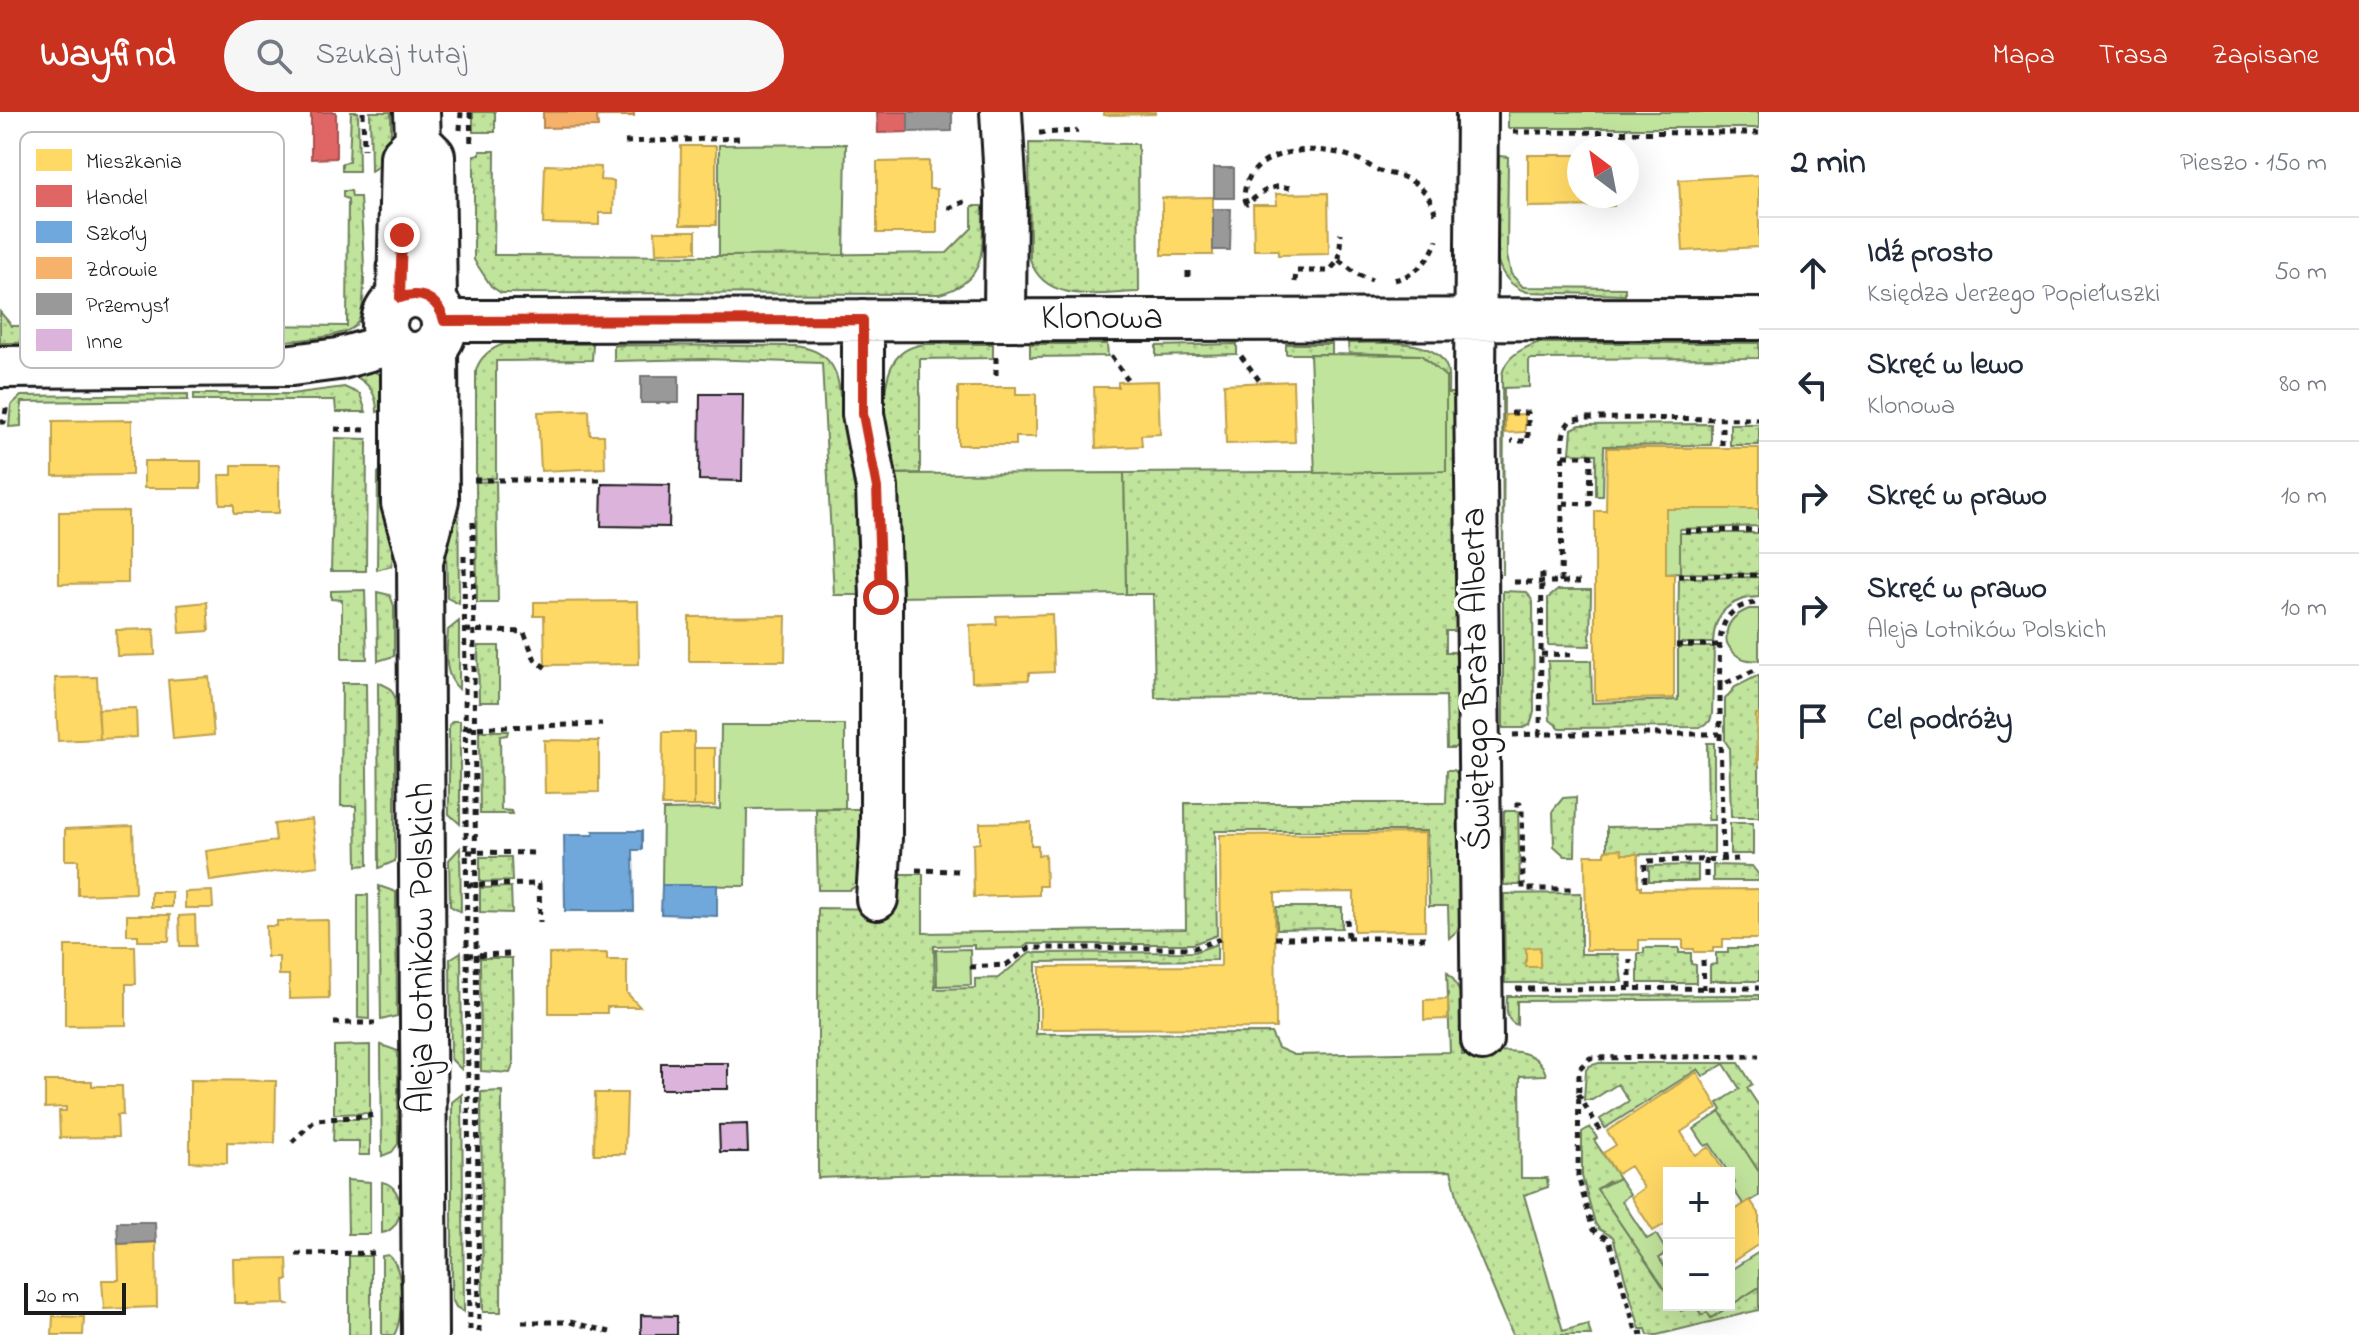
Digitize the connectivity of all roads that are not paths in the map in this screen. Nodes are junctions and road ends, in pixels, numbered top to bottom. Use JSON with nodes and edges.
{"nodes":[{"id":1,"x":1001,"y":112,"type":"edge"},
{"id":2,"x":1476,"y":122,"type":"edge"},
{"id":3,"x":432,"y":132,"type":"edge"},
{"id":4,"x":1005,"y":319,"type":"junction"},
{"id":5,"x":1475,"y":319,"type":"junction"},
{"id":6,"x":1759,"y":319,"type":"edge"},
{"id":7,"x":863,"y":320,"type":"junction"},
{"id":8,"x":418,"y":327,"type":"junction"},
{"id":9,"x":284,"y":365,"type":"edge"},
{"id":10,"x":0,"y":367,"type":"edge"},
{"id":11,"x":20,"y":367,"type":"edge"},
{"id":12,"x":877,"y":899,"type":"dead end"},
{"id":13,"x":1482,"y":1040,"type":"dead end"},
{"id":14,"x":425,"y":1335,"type":"edge"}],
"edges":[{"from":1,"to":4,"type":"street"},
{"from":2,"to":5,"type":"street","name":"Świętego Brata Alberta"},
{"from":3,"to":8,"type":"street","name":"Aleja Lotników Polskich"},
{"from":4,"to":5,"type":"street","name":"Klonowa"},
{"from":4,"to":7,"type":"street","name":"Klonowa"},
{"from":5,"to":6,"type":"street","name":"Klonowa"},
{"from":5,"to":13,"type":"street","name":"Świętego Brata Alberta"},
{"from":7,"to":8,"type":"street","name":"Klonowa"},
{"from":7,"to":12,"type":"street"},
{"from":8,"to":9,"type":"street","name":"Klonowa"},
{"from":8,"to":14,"type":"street","name":"Aleja Lotników Polskich"},
{"from":10,"to":11,"type":"street","name":"Klonowa"}]}
